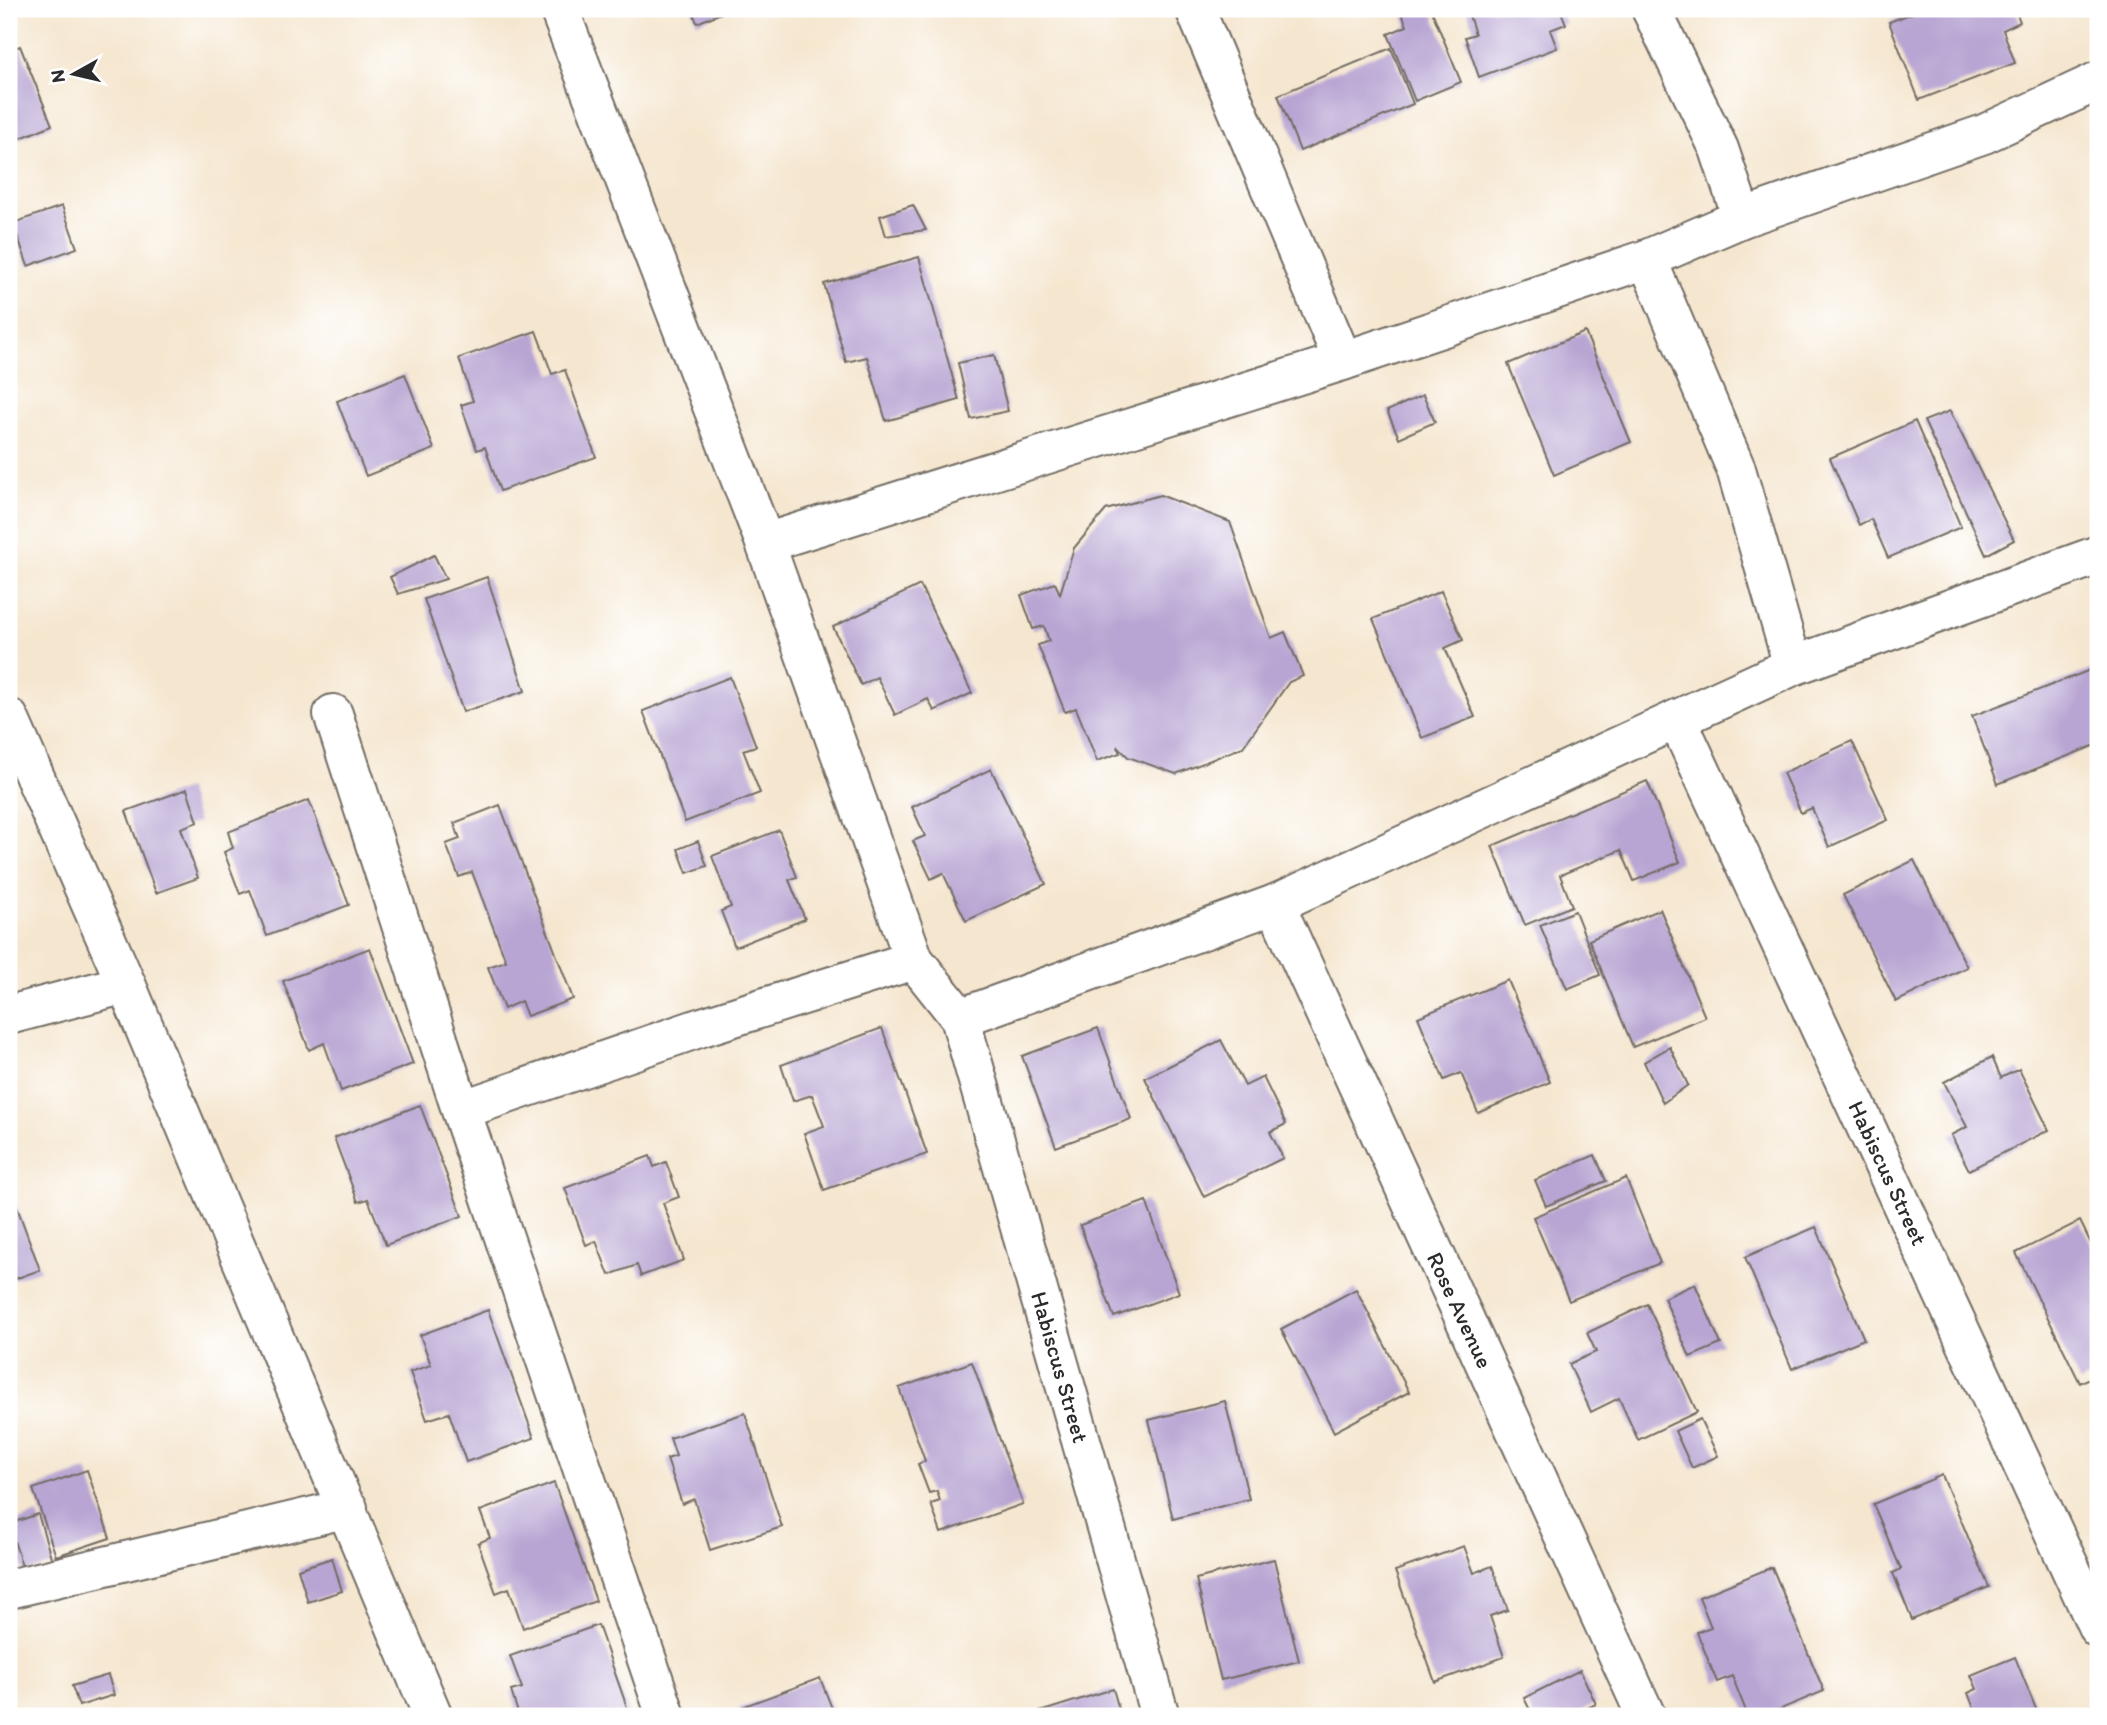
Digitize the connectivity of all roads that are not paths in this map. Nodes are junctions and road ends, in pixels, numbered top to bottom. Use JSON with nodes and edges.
{"nodes":[{"id":1,"x":559,"y":9,"type":"edge"},
{"id":2,"x":1195,"y":9,"type":"edge"},
{"id":3,"x":1651,"y":9,"type":"edge"},
{"id":4,"x":2098,"y":80,"type":"edge"},
{"id":5,"x":1742,"y":218,"type":"junction"},
{"id":6,"x":1647,"y":259,"type":"junction"},
{"id":7,"x":1343,"y":361,"type":"junction"},
{"id":8,"x":765,"y":543,"type":"junction"},
{"id":9,"x":2098,"y":555,"type":"edge"},
{"id":10,"x":1793,"y":666,"type":"junction"},
{"id":11,"x":333,"y":714,"type":"dead end"},
{"id":12,"x":9,"y":718,"type":"edge"},
{"id":13,"x":1677,"y":719,"type":"junction"},
{"id":14,"x":1275,"y":904,"type":"junction"},
{"id":15,"x":914,"y":960,"type":"junction"},
{"id":16,"x":126,"y":984,"type":"junction"},
{"id":17,"x":9,"y":1015,"type":"edge"},
{"id":18,"x":960,"y":1018,"type":"junction"},
{"id":19,"x":461,"y":1110,"type":"junction"},
{"id":20,"x":348,"y":1508,"type":"junction"},
{"id":21,"x":9,"y":1589,"type":"edge"},
{"id":22,"x":2098,"y":1628,"type":"edge"},
{"id":23,"x":433,"y":1716,"type":"edge"},
{"id":24,"x":666,"y":1716,"type":"edge"},
{"id":25,"x":1160,"y":1716,"type":"edge"},
{"id":26,"x":1646,"y":1716,"type":"edge"}],
"edges":[{"from":1,"to":8,"type":"street"},
{"from":2,"to":7,"type":"street"},
{"from":3,"to":5,"type":"street"},
{"from":4,"to":5,"type":"street"},
{"from":5,"to":6,"type":"street"},
{"from":6,"to":7,"type":"street"},
{"from":6,"to":10,"type":"street"},
{"from":7,"to":8,"type":"street"},
{"from":8,"to":15,"type":"street"},
{"from":9,"to":10,"type":"street"},
{"from":10,"to":13,"type":"street"},
{"from":11,"to":19,"type":"street"},
{"from":12,"to":16,"type":"street"},
{"from":13,"to":14,"type":"street"},
{"from":13,"to":22,"type":"street","name":"Habiscus Street"},
{"from":14,"to":18,"type":"street"},
{"from":14,"to":26,"type":"street","name":"Rose Avenue"},
{"from":15,"to":18,"type":"street"},
{"from":15,"to":19,"type":"street"},
{"from":16,"to":17,"type":"street"},
{"from":16,"to":20,"type":"street"},
{"from":18,"to":25,"type":"street","name":"Habiscus Street"},
{"from":19,"to":24,"type":"street"},
{"from":20,"to":21,"type":"street"},
{"from":20,"to":23,"type":"street"}]}
